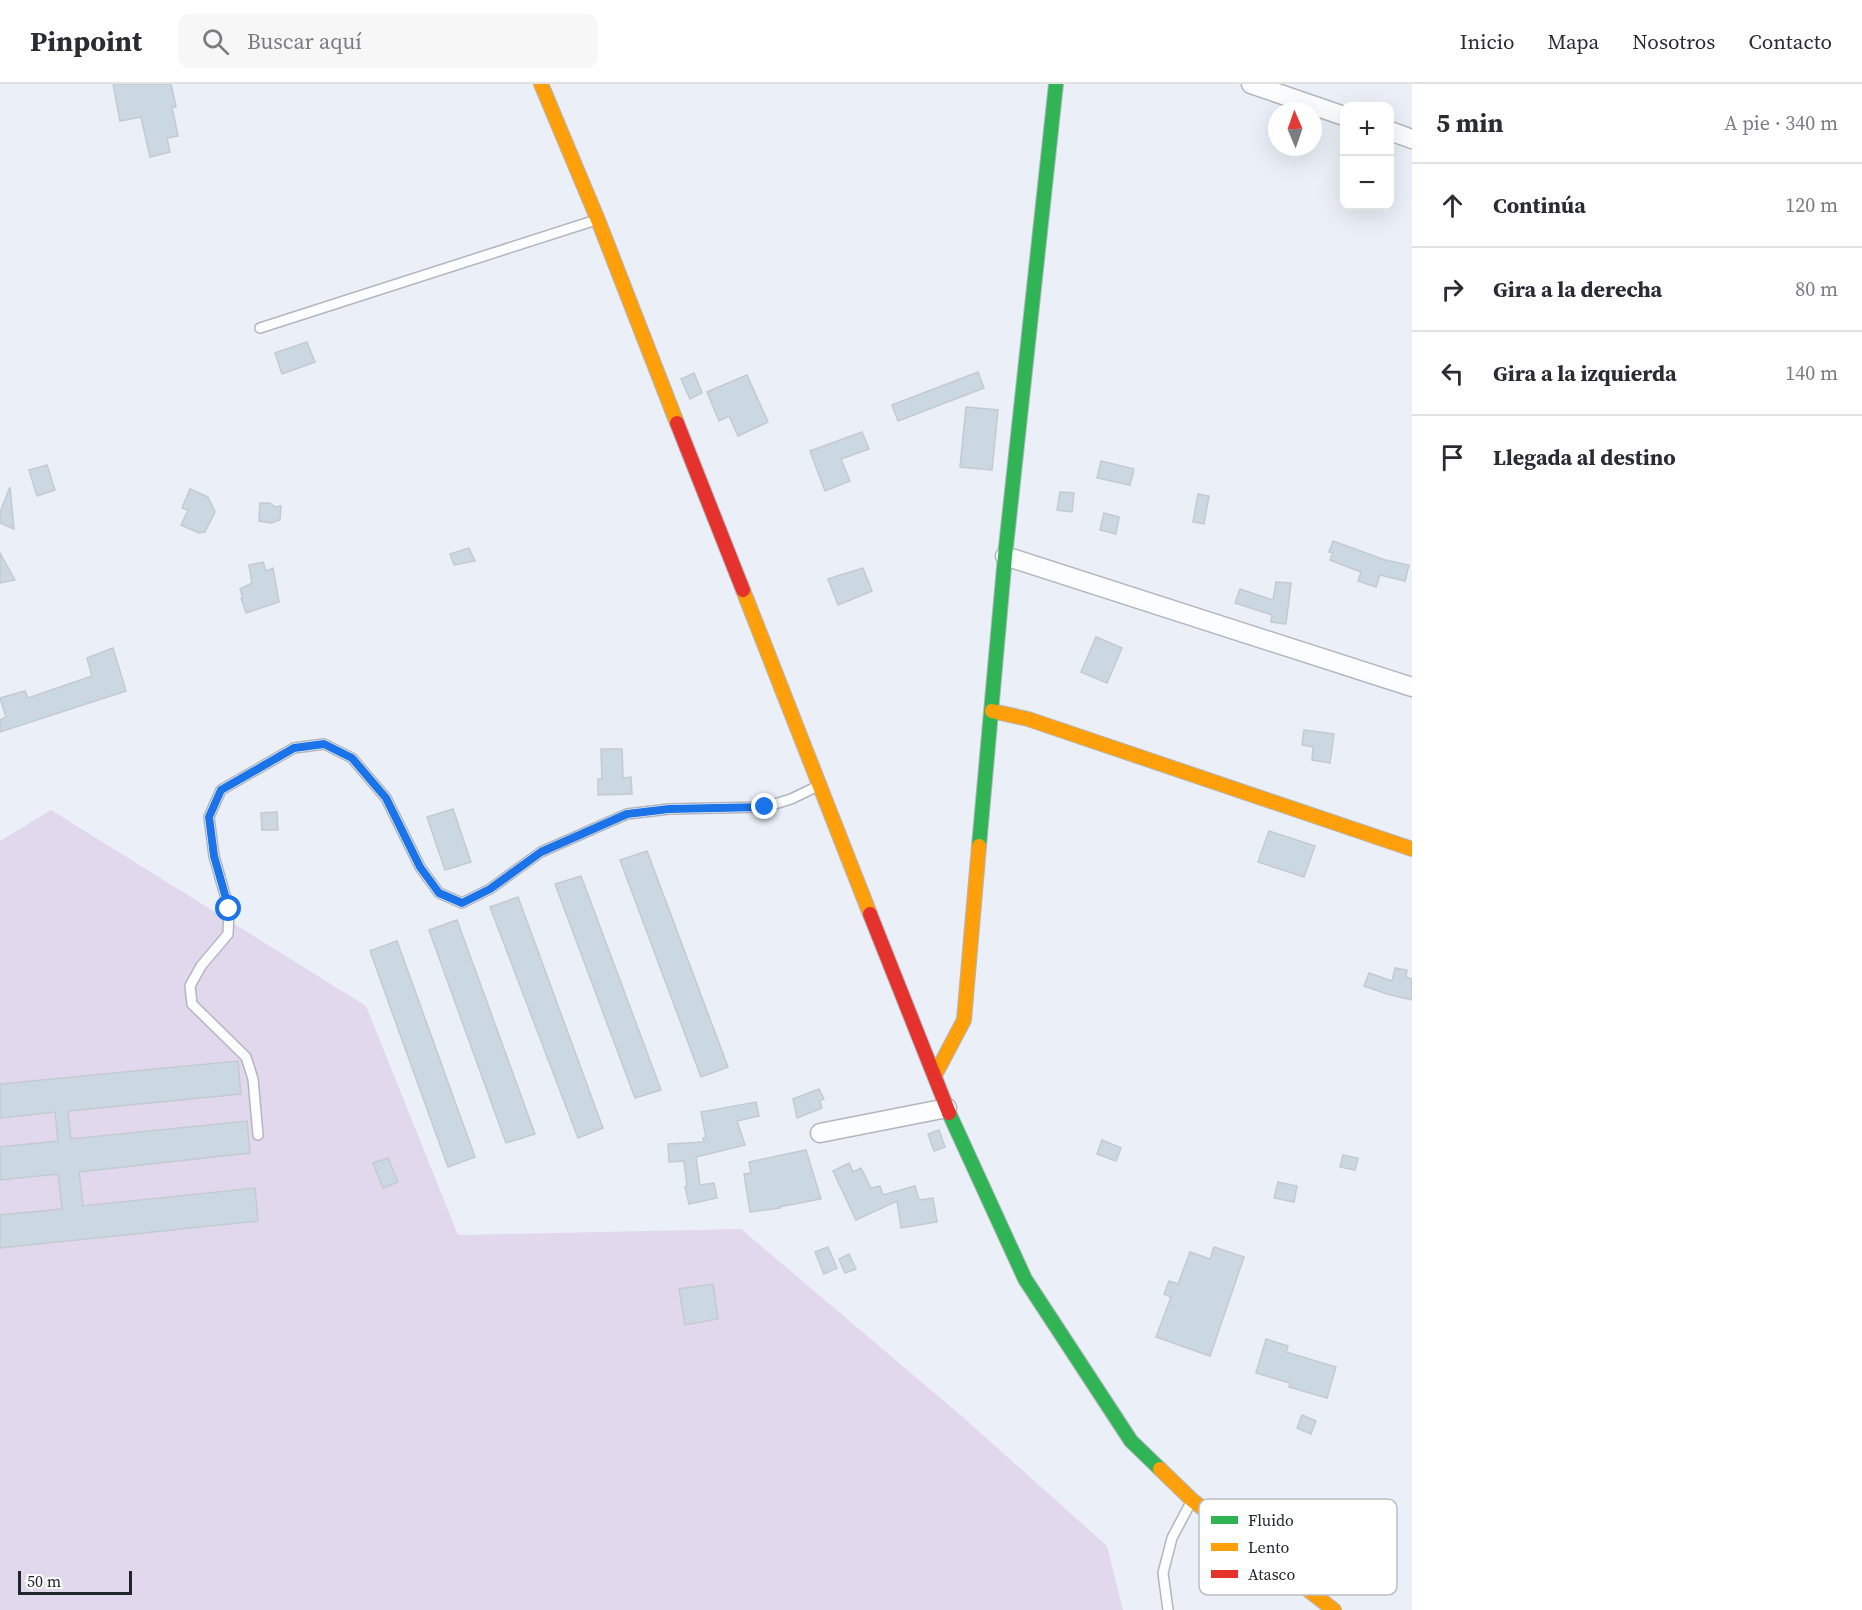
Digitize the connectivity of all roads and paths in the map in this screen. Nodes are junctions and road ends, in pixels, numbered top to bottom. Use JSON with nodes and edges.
{"nodes":[{"id":1,"x":541,"y":84,"type":"edge"},
{"id":2,"x":1056,"y":84,"type":"edge"},
{"id":3,"x":1251,"y":84,"type":"edge"},
{"id":4,"x":1340,"y":115,"type":"edge"},
{"id":5,"x":1394,"y":133,"type":"edge"},
{"id":6,"x":1412,"y":139,"type":"edge"},
{"id":7,"x":598,"y":220,"type":"junction"},
{"id":8,"x":260,"y":328,"type":"dead end"},
{"id":9,"x":1005,"y":556,"type":"junction"},
{"id":10,"x":1412,"y":687,"type":"edge"},
{"id":11,"x":992,"y":711,"type":"junction"},
{"id":12,"x":819,"y":786,"type":"junction"},
{"id":13,"x":1412,"y":849,"type":"edge"},
{"id":14,"x":935,"y":1075,"type":"junction"},
{"id":15,"x":947,"y":1108,"type":"junction"},
{"id":16,"x":820,"y":1133,"type":"dead end"},
{"id":17,"x":258,"y":1136,"type":"dead end"},
{"id":18,"x":1192,"y":1500,"type":"junction"},
{"id":19,"x":1199,"y":1505,"type":"edge"},
{"id":20,"x":1315,"y":1595,"type":"edge"},
{"id":21,"x":1168,"y":1610,"type":"edge"},
{"id":22,"x":1334,"y":1610,"type":"edge"}],
"edges":[{"from":1,"to":7,"type":"main road"},
{"from":2,"to":9,"type":"main road"},
{"from":3,"to":4,"type":"street"},
{"from":5,"to":6,"type":"street"},
{"from":7,"to":8,"type":"lane"},
{"from":7,"to":12,"type":"main road"},
{"from":9,"to":10,"type":"street"},
{"from":9,"to":11,"type":"main road"},
{"from":11,"to":13,"type":"main road"},
{"from":11,"to":14,"type":"main road"},
{"from":12,"to":14,"type":"main road"},
{"from":12,"to":17,"type":"lane"},
{"from":14,"to":15,"type":"main road"},
{"from":15,"to":16,"type":"street"},
{"from":15,"to":18,"type":"main road"},
{"from":18,"to":19,"type":"main road"},
{"from":18,"to":21,"type":"lane"},
{"from":20,"to":22,"type":"main road"}]}
